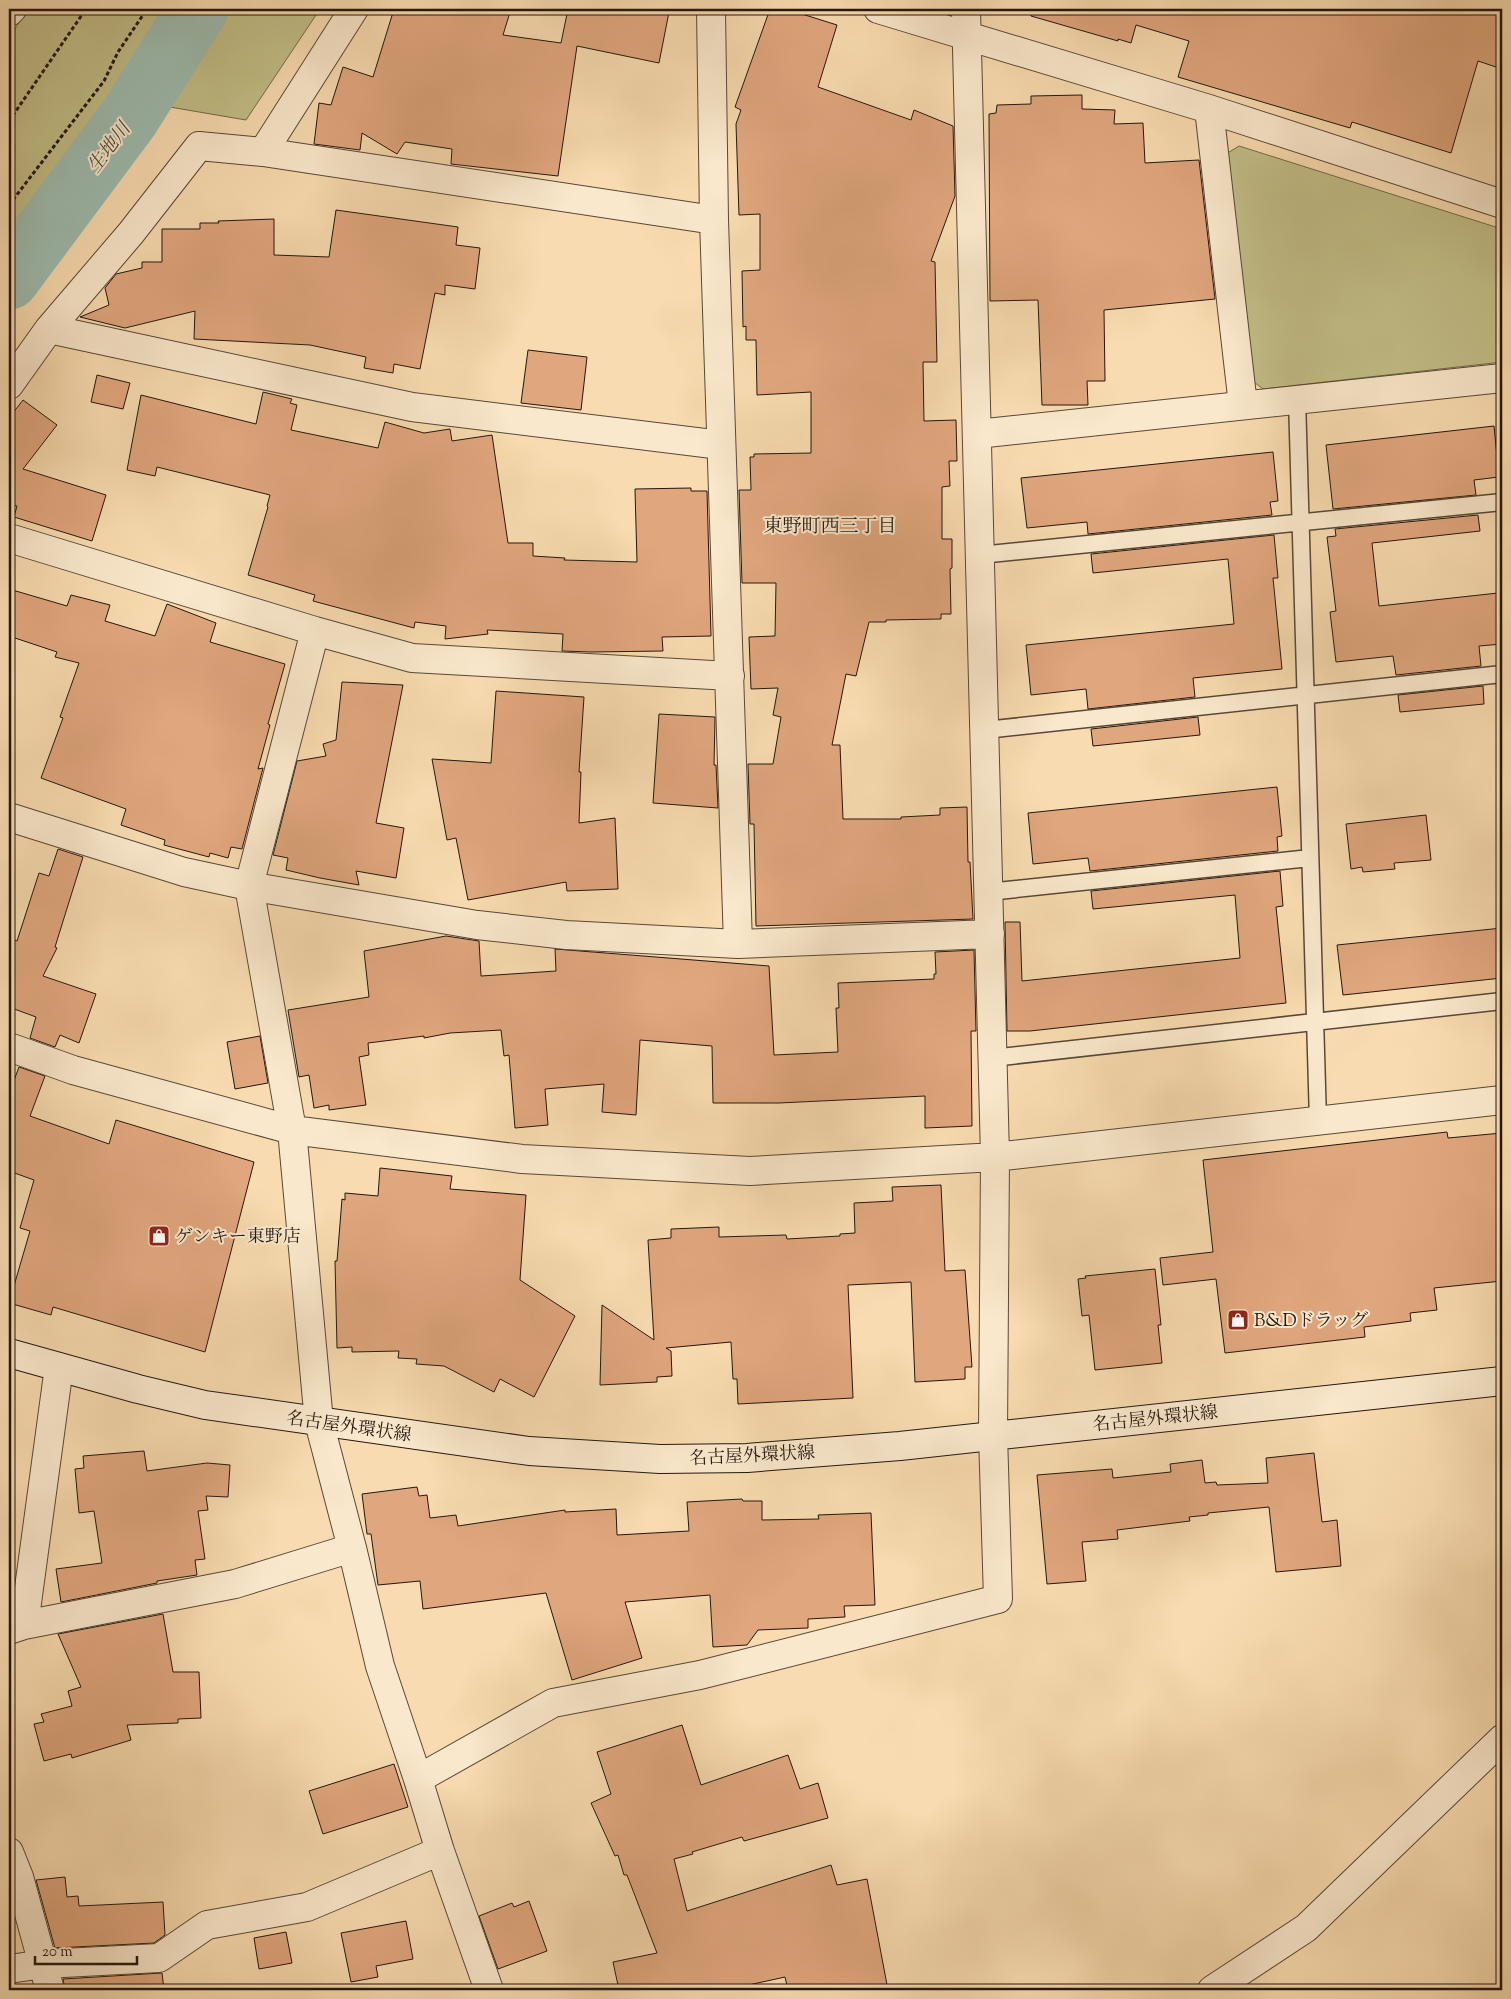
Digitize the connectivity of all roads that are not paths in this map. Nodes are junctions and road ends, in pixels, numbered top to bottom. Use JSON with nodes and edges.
{"nodes":[{"id":1,"x":12,"y":9,"type":"edge"},
{"id":2,"x":354,"y":9,"type":"edge"},
{"id":3,"x":711,"y":9,"type":"edge"},
{"id":4,"x":878,"y":9,"type":"edge"},
{"id":5,"x":966,"y":9,"type":"edge"},
{"id":6,"x":9,"y":12,"type":"edge"},
{"id":7,"x":966,"y":35,"type":"junction"},
{"id":8,"x":1209,"y":109,"type":"junction"},
{"id":9,"x":263,"y":152,"type":"junction"},
{"id":10,"x":1502,"y":204,"type":"edge"},
{"id":11,"x":714,"y":220,"type":"junction"},
{"id":12,"x":49,"y":330,"type":"junction"},
{"id":13,"x":1502,"y":378,"type":"edge"},
{"id":14,"x":9,"y":385,"type":"edge"},
{"id":15,"x":1297,"y":399,"type":"junction"},
{"id":16,"x":1243,"y":405,"type":"junction"},
{"id":17,"x":977,"y":434,"type":"junction"},
{"id":18,"x":721,"y":445,"type":"junction"},
{"id":19,"x":1502,"y":502,"type":"edge"},
{"id":20,"x":1301,"y":522,"type":"junction"},
{"id":21,"x":9,"y":538,"type":"edge"},
{"id":22,"x":980,"y":554,"type":"junction"},
{"id":23,"x":315,"y":631,"type":"junction"},
{"id":24,"x":1502,"y":674,"type":"edge"},
{"id":25,"x":730,"y":676,"type":"junction"},
{"id":26,"x":1306,"y":695,"type":"junction"},
{"id":27,"x":984,"y":730,"type":"junction"},
{"id":28,"x":9,"y":817,"type":"edge"},
{"id":29,"x":1310,"y":858,"type":"junction"},
{"id":30,"x":249,"y":886,"type":"junction"},
{"id":31,"x":988,"y":892,"type":"junction"},
{"id":32,"x":990,"y":934,"type":"junction"},
{"id":33,"x":738,"y":944,"type":"junction"},
{"id":34,"x":1502,"y":1001,"type":"edge"},
{"id":35,"x":1315,"y":1022,"type":"junction"},
{"id":36,"x":9,"y":1046,"type":"edge"},
{"id":37,"x":992,"y":1058,"type":"junction"},
{"id":38,"x":1502,"y":1100,"type":"edge"},
{"id":39,"x":1318,"y":1121,"type":"junction"},
{"id":40,"x":292,"y":1130,"type":"junction"},
{"id":41,"x":995,"y":1156,"type":"junction"},
{"id":42,"x":9,"y":1353,"type":"edge"},
{"id":43,"x":60,"y":1367,"type":"junction"},
{"id":44,"x":1502,"y":1381,"type":"edge"},
{"id":45,"x":319,"y":1422,"type":"junction"},
{"id":46,"x":993,"y":1435,"type":"junction"},
{"id":47,"x":352,"y":1548,"type":"junction"},
{"id":48,"x":16,"y":1628,"type":"edge"},
{"id":49,"x":1502,"y":1738,"type":"edge"},
{"id":50,"x":418,"y":1779,"type":"junction"},
{"id":51,"x":440,"y":1851,"type":"junction"},
{"id":52,"x":9,"y":1852,"type":"edge"},
{"id":53,"x":44,"y":1964,"type":"junction"},
{"id":54,"x":9,"y":1970,"type":"edge"},
{"id":55,"x":50,"y":1990,"type":"edge"},
{"id":56,"x":489,"y":1990,"type":"edge"},
{"id":57,"x":1212,"y":1990,"type":"edge"}],
"edges":[{"from":1,"to":6,"type":"street"},
{"from":2,"to":9,"type":"street"},
{"from":3,"to":11,"type":"street"},
{"from":4,"to":7,"type":"street"},
{"from":5,"to":7,"type":"street"},
{"from":7,"to":8,"type":"street"},
{"from":7,"to":17,"type":"street"},
{"from":8,"to":10,"type":"street"},
{"from":8,"to":16,"type":"street"},
{"from":9,"to":11,"type":"street"},
{"from":9,"to":12,"type":"street"},
{"from":11,"to":18,"type":"street"},
{"from":12,"to":14,"type":"street"},
{"from":12,"to":18,"type":"street"},
{"from":13,"to":15,"type":"street"},
{"from":15,"to":16,"type":"street"},
{"from":15,"to":20,"type":"lane"},
{"from":16,"to":17,"type":"street"},
{"from":17,"to":22,"type":"street"},
{"from":18,"to":25,"type":"street"},
{"from":19,"to":20,"type":"lane"},
{"from":20,"to":22,"type":"lane"},
{"from":20,"to":26,"type":"lane"},
{"from":21,"to":23,"type":"street"},
{"from":22,"to":27,"type":"street"},
{"from":23,"to":25,"type":"street"},
{"from":23,"to":30,"type":"street"},
{"from":24,"to":26,"type":"lane"},
{"from":25,"to":33,"type":"street"},
{"from":26,"to":27,"type":"lane"},
{"from":26,"to":29,"type":"lane"},
{"from":27,"to":31,"type":"street"},
{"from":28,"to":30,"type":"street"},
{"from":29,"to":31,"type":"lane"},
{"from":29,"to":35,"type":"lane"},
{"from":30,"to":33,"type":"street"},
{"from":30,"to":40,"type":"street"},
{"from":31,"to":32,"type":"street"},
{"from":32,"to":33,"type":"street"},
{"from":32,"to":37,"type":"street"},
{"from":34,"to":35,"type":"lane"},
{"from":35,"to":37,"type":"lane"},
{"from":35,"to":39,"type":"lane"},
{"from":36,"to":40,"type":"street"},
{"from":37,"to":41,"type":"street"},
{"from":38,"to":39,"type":"street"},
{"from":39,"to":41,"type":"street"},
{"from":40,"to":41,"type":"street"},
{"from":40,"to":45,"type":"street"},
{"from":41,"to":46,"type":"street"},
{"from":42,"to":43,"type":"street","name":"名古屋外環状線"},
{"from":43,"to":45,"type":"street","name":"名古屋外環状線"},
{"from":43,"to":48,"type":"street"},
{"from":44,"to":46,"type":"street","name":"名古屋外環状線"},
{"from":45,"to":46,"type":"street","name":"名古屋外環状線"},
{"from":45,"to":47,"type":"street"},
{"from":46,"to":50,"type":"street"},
{"from":47,"to":48,"type":"street"},
{"from":47,"to":50,"type":"street"},
{"from":49,"to":57,"type":"street"},
{"from":50,"to":51,"type":"street"},
{"from":51,"to":53,"type":"street"},
{"from":51,"to":56,"type":"street"},
{"from":52,"to":53,"type":"street"},
{"from":53,"to":54,"type":"street"},
{"from":53,"to":55,"type":"street"}]}
